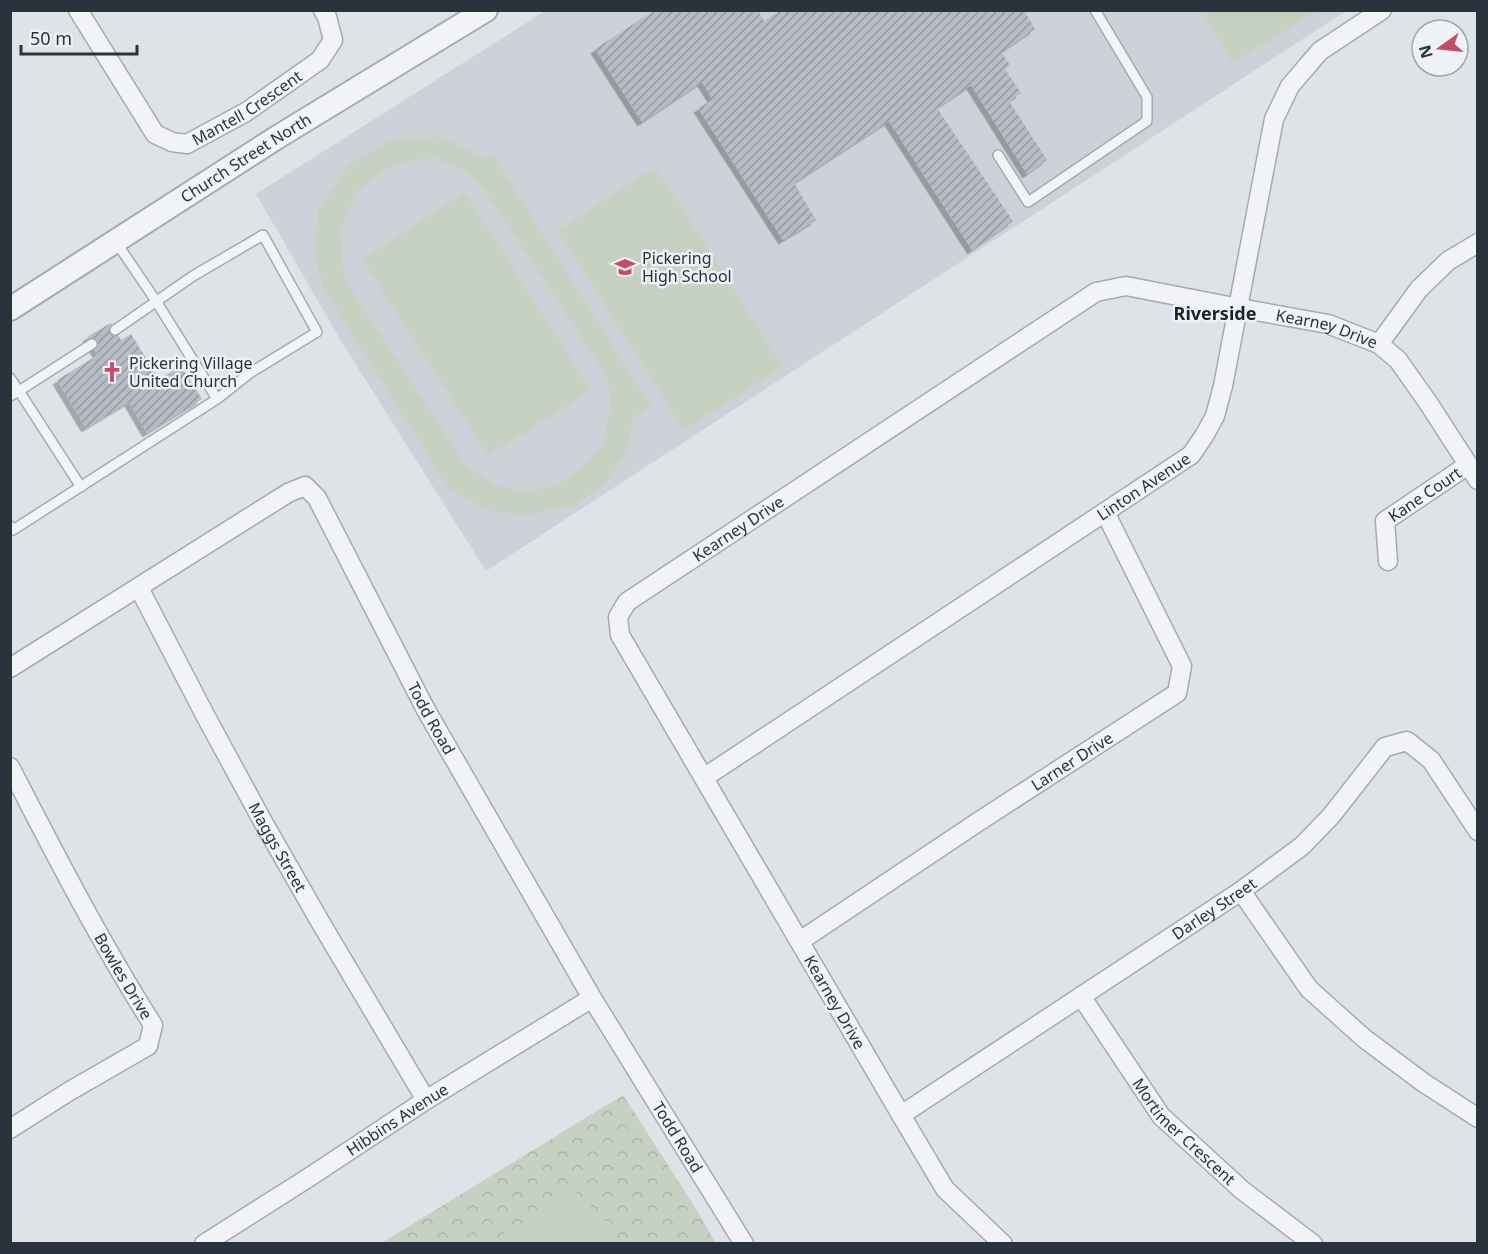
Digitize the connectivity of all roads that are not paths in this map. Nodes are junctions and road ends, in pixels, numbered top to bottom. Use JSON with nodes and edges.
{"nodes":[{"id":1,"x":78,"y":10,"type":"edge"},
{"id":2,"x":324,"y":10,"type":"edge"},
{"id":3,"x":486,"y":10,"type":"edge"},
{"id":4,"x":1095,"y":10,"type":"edge"},
{"id":5,"x":1382,"y":10,"type":"edge"},
{"id":6,"x":998,"y":155,"type":"dead end"},
{"id":7,"x":116,"y":242,"type":"junction"},
{"id":8,"x":1478,"y":243,"type":"edge"},
{"id":9,"x":156,"y":300,"type":"junction"},
{"id":10,"x":1239,"y":308,"type":"junction"},
{"id":11,"x":10,"y":309,"type":"edge"},
{"id":12,"x":115,"y":330,"type":"dead end"},
{"id":13,"x":92,"y":344,"type":"dead end"},
{"id":14,"x":1379,"y":344,"type":"junction"},
{"id":15,"x":10,"y":378,"type":"edge"},
{"id":16,"x":15,"y":393,"type":"edge"},
{"id":17,"x":217,"y":399,"type":"junction"},
{"id":18,"x":1473,"y":472,"type":"edge"},
{"id":19,"x":81,"y":487,"type":"junction"},
{"id":20,"x":1105,"y":512,"type":"junction"},
{"id":21,"x":10,"y":526,"type":"edge"},
{"id":22,"x":1388,"y":561,"type":"dead end"},
{"id":23,"x":139,"y":588,"type":"junction"},
{"id":24,"x":10,"y":669,"type":"edge"},
{"id":25,"x":10,"y":767,"type":"edge"},
{"id":26,"x":705,"y":777,"type":"junction"},
{"id":27,"x":1478,"y":831,"type":"edge"},
{"id":28,"x":1241,"y":891,"type":"junction"},
{"id":29,"x":800,"y":941,"type":"junction"},
{"id":30,"x":1081,"y":996,"type":"junction"},
{"id":31,"x":591,"y":998,"type":"junction"},
{"id":32,"x":426,"y":1100,"type":"junction"},
{"id":33,"x":901,"y":1115,"type":"junction"},
{"id":34,"x":1478,"y":1118,"type":"edge"},
{"id":35,"x":10,"y":1129,"type":"edge"},
{"id":36,"x":204,"y":1244,"type":"edge"},
{"id":37,"x":744,"y":1244,"type":"edge"},
{"id":38,"x":1003,"y":1244,"type":"edge"},
{"id":39,"x":1313,"y":1244,"type":"edge"}],
"edges":[{"from":1,"to":2,"type":"street","name":"Mantell Crescent"},
{"from":3,"to":7,"type":"street","name":"Church Street North"},
{"from":4,"to":6,"type":"lane"},
{"from":5,"to":10,"type":"street","name":"Linton Avenue"},
{"from":7,"to":9,"type":"lane"},
{"from":7,"to":11,"type":"street","name":"Church Street North"},
{"from":8,"to":14,"type":"street"},
{"from":9,"to":12,"type":"lane"},
{"from":9,"to":17,"type":"lane"},
{"from":9,"to":17,"type":"lane"},
{"from":10,"to":14,"type":"street","name":"Kearney Drive"},
{"from":10,"to":20,"type":"street","name":"Linton Avenue"},
{"from":10,"to":26,"type":"street","name":"Kearney Drive"},
{"from":13,"to":16,"type":"lane"},
{"from":14,"to":18,"type":"street","name":"Kearney Drive"},
{"from":15,"to":16,"type":"lane"},
{"from":16,"to":19,"type":"lane"},
{"from":17,"to":19,"type":"lane"},
{"from":18,"to":22,"type":"street","name":"Kane Court"},
{"from":19,"to":21,"type":"lane"},
{"from":20,"to":26,"type":"street","name":"Linton Avenue"},
{"from":20,"to":29,"type":"street","name":"Larner Drive"},
{"from":23,"to":24,"type":"street","name":"Todd Road"},
{"from":23,"to":31,"type":"street","name":"Todd Road"},
{"from":23,"to":32,"type":"street","name":"Maggs Street"},
{"from":25,"to":35,"type":"street","name":"Bowles Drive"},
{"from":26,"to":29,"type":"street","name":"Kearney Drive"},
{"from":27,"to":28,"type":"street","name":"Darley Street"},
{"from":28,"to":30,"type":"street","name":"Darley Street"},
{"from":28,"to":34,"type":"street"},
{"from":29,"to":33,"type":"street","name":"Kearney Drive"},
{"from":30,"to":33,"type":"street","name":"Darley Street"},
{"from":30,"to":39,"type":"street","name":"Mortimer Crescent"},
{"from":31,"to":32,"type":"street","name":"Hibbins Avenue"},
{"from":31,"to":37,"type":"street","name":"Todd Road"},
{"from":32,"to":36,"type":"street","name":"Hibbins Avenue"},
{"from":33,"to":38,"type":"street","name":"Kearney Drive"}]}
